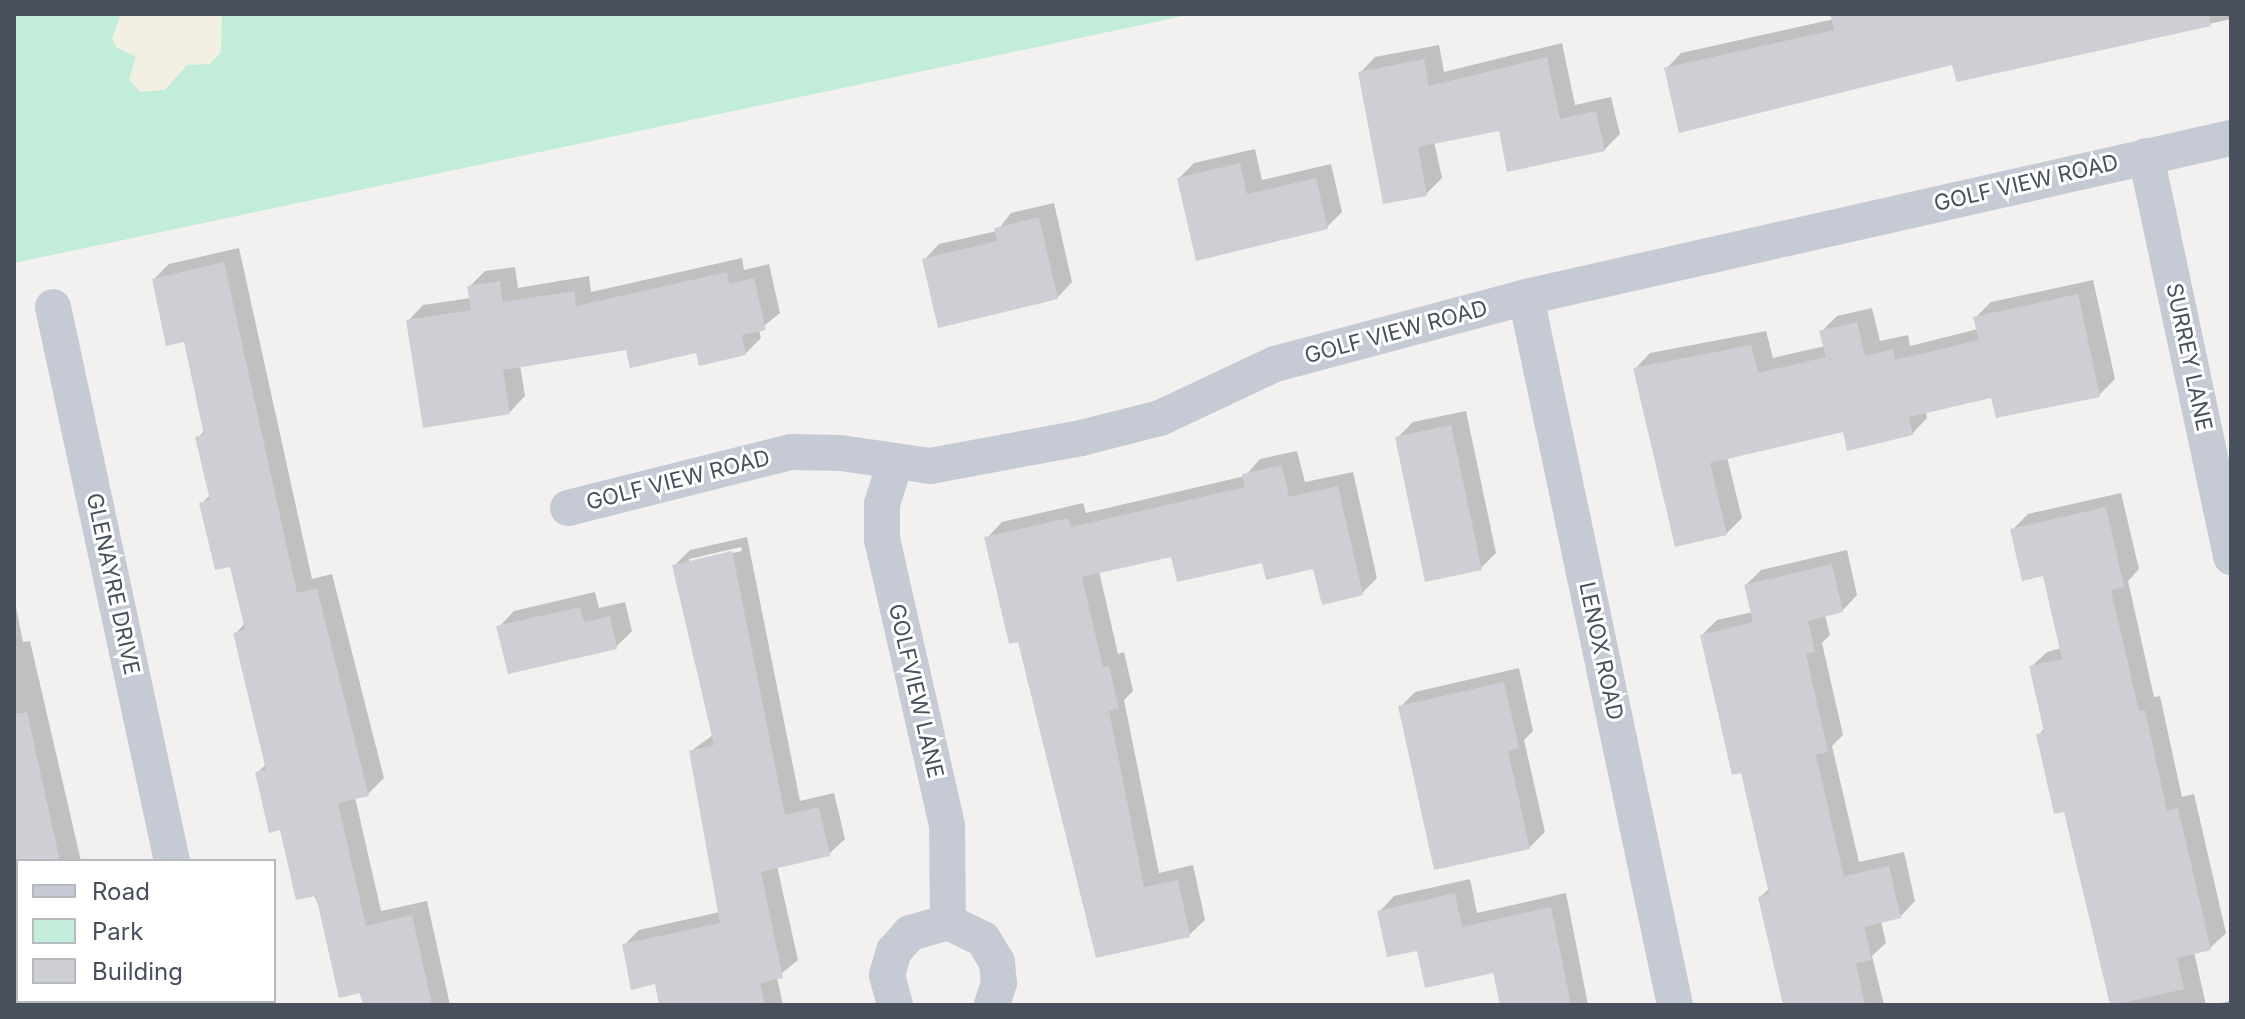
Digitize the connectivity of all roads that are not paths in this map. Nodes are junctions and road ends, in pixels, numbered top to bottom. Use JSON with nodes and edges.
{"nodes":[{"id":1,"x":2231,"y":138,"type":"edge"},
{"id":2,"x":2146,"y":156,"type":"junction"},
{"id":3,"x":1526,"y":297,"type":"junction"},
{"id":4,"x":53,"y":307,"type":"dead end"},
{"id":5,"x":895,"y":463,"type":"junction"},
{"id":6,"x":568,"y":508,"type":"dead end"},
{"id":7,"x":2231,"y":557,"type":"edge"},
{"id":8,"x":172,"y":859,"type":"edge"},
{"id":9,"x":948,"y":922,"type":"junction"},
{"id":10,"x":895,"y":1005,"type":"edge"},
{"id":11,"x":992,"y":1005,"type":"edge"},
{"id":12,"x":1675,"y":1005,"type":"edge"}],
"edges":[{"from":1,"to":2,"type":"street","name":"GOLF VIEW ROAD"},
{"from":2,"to":3,"type":"street","name":"GOLF VIEW ROAD"},
{"from":2,"to":7,"type":"street","name":"SURREY LANE"},
{"from":3,"to":5,"type":"street","name":"GOLF VIEW ROAD"},
{"from":3,"to":12,"type":"street","name":"LENOX ROAD"},
{"from":4,"to":8,"type":"street","name":"GLENAYRE DRIVE"},
{"from":5,"to":6,"type":"street","name":"GOLF VIEW ROAD"},
{"from":5,"to":9,"type":"street","name":"GOLFVIEW LANE"},
{"from":9,"to":10,"type":"street"},
{"from":9,"to":11,"type":"street"}]}
